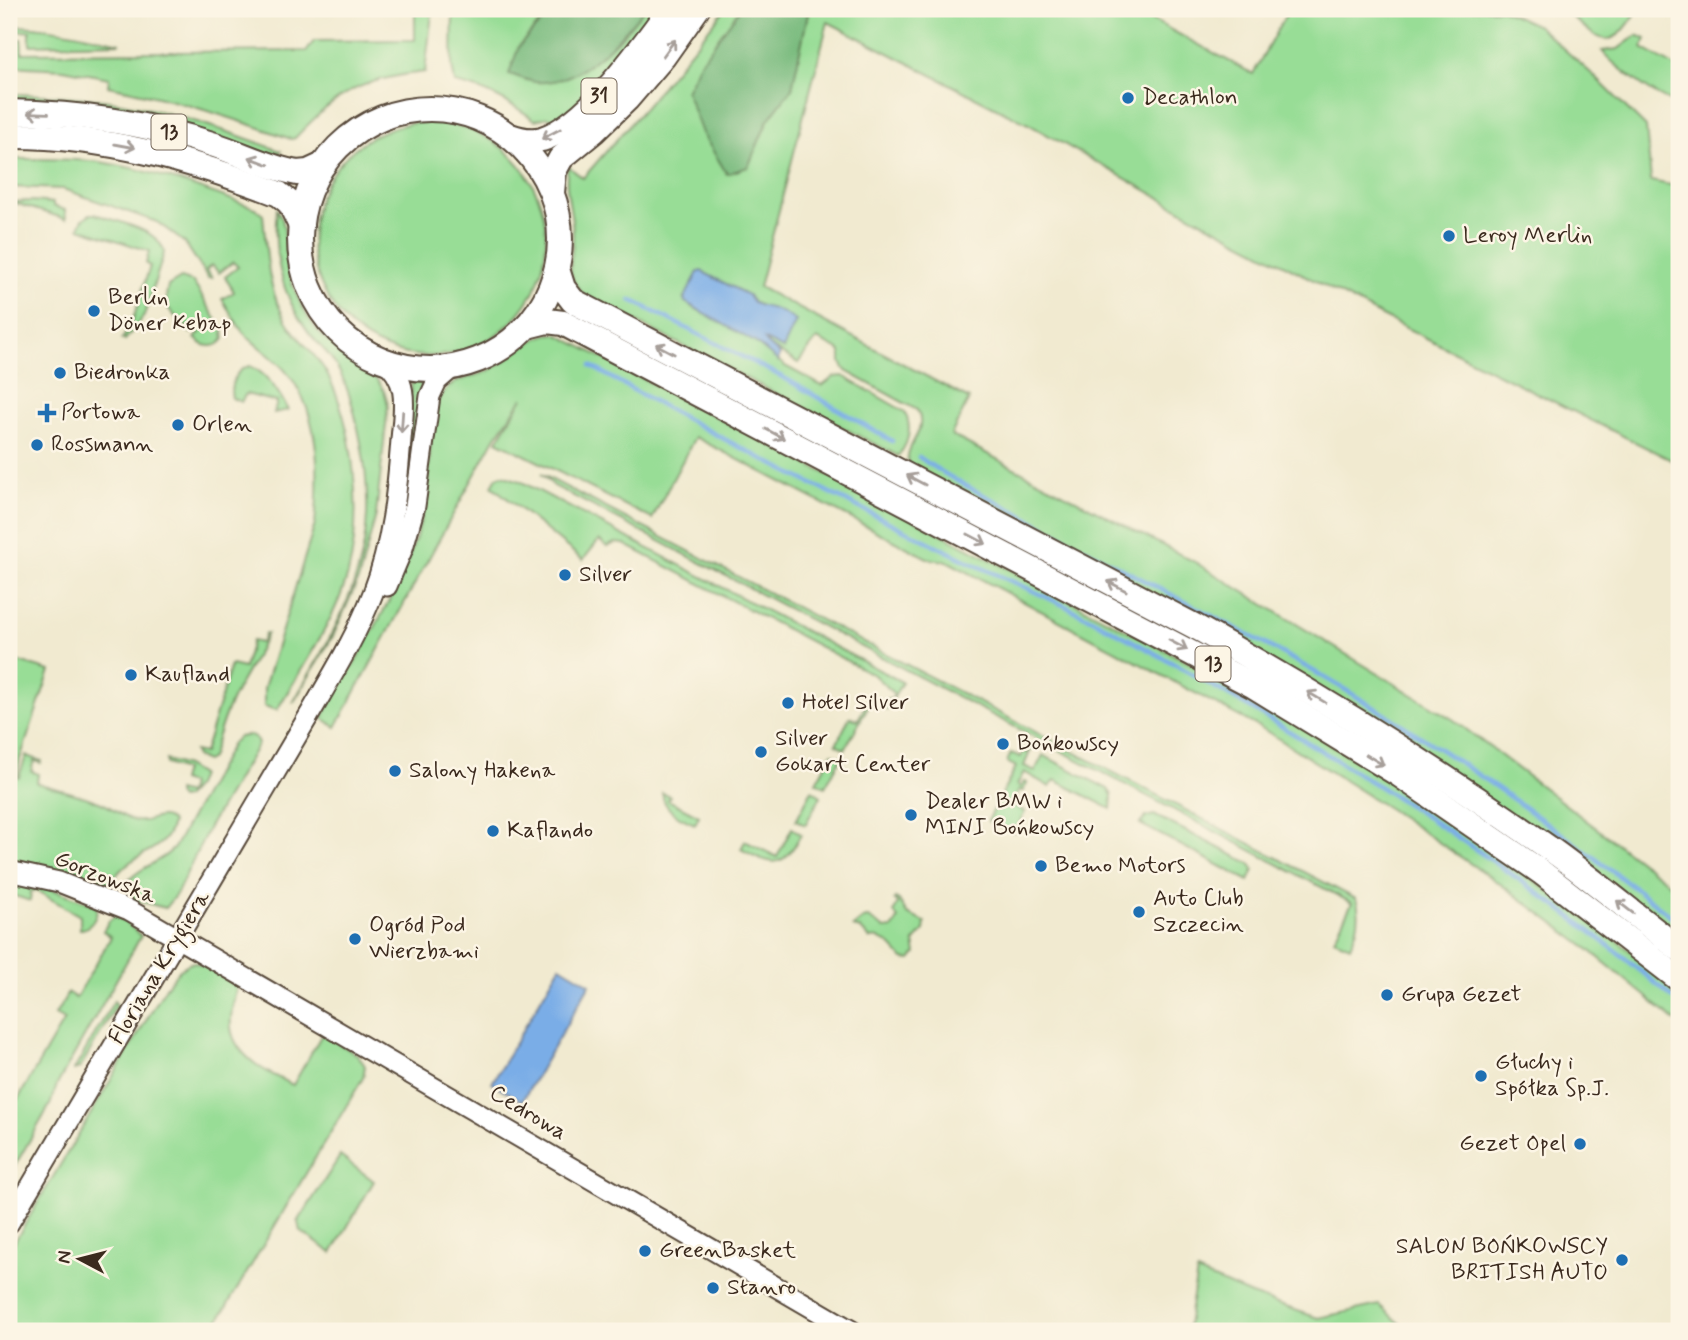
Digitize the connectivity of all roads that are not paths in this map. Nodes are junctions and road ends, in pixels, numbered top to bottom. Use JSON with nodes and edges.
{"nodes":[{"id":1,"x":670,"y":9,"type":"edge"},
{"id":2,"x":697,"y":9,"type":"edge"},
{"id":3,"x":9,"y":112,"type":"edge"},
{"id":4,"x":9,"y":136,"type":"edge"},
{"id":5,"x":510,"y":136,"type":"junction"},
{"id":6,"x":323,"y":165,"type":"junction"},
{"id":7,"x":552,"y":193,"type":"junction"},
{"id":8,"x":301,"y":226,"type":"junction"},
{"id":9,"x":557,"y":269,"type":"junction"},
{"id":10,"x":527,"y":326,"type":"junction"},
{"id":11,"x":384,"y":361,"type":"junction"},
{"id":12,"x":452,"y":368,"type":"junction"},
{"id":13,"x":311,"y":712,"type":"junction"},
{"id":14,"x":9,"y":871,"type":"edge"},
{"id":15,"x":179,"y":938,"type":"junction"},
{"id":16,"x":1679,"y":949,"type":"edge"},
{"id":17,"x":1679,"y":979,"type":"edge"},
{"id":18,"x":9,"y":1223,"type":"edge"},
{"id":19,"x":852,"y":1331,"type":"edge"}],
"edges":[{"from":1,"to":5,"type":"main road","number":"31","one_way":true},
{"from":7,"to":2,"type":"main road","number":"31","one_way":true},
{"from":6,"to":3,"type":"main road","number":"13","one_way":true},
{"from":4,"to":8,"type":"main road","number":"13","one_way":true},
{"from":5,"to":6,"type":"main road"},
{"from":5,"to":7,"type":"main road"},
{"from":6,"to":8,"type":"main road"},
{"from":7,"to":9,"type":"main road"},
{"from":8,"to":11,"type":"main road"},
{"from":9,"to":10,"type":"main road"},
{"from":16,"to":9,"type":"main road","number":"13","one_way":true},
{"from":10,"to":12,"type":"main road"},
{"from":10,"to":17,"type":"main road","number":"13","one_way":true},
{"from":11,"to":12,"type":"main road"},
{"from":11,"to":13,"type":"street","name":"Floriana Krygiera","one_way":true},
{"from":12,"to":13,"type":"street","name":"Floriana Krygiera"},
{"from":13,"to":15,"type":"street","name":"Floriana Krygiera"},
{"from":14,"to":15,"type":"street","name":"Gorzowska"},
{"from":15,"to":18,"type":"street","name":"Floriana Krygiera"},
{"from":15,"to":19,"type":"street","name":"Cedrowa"}]}
